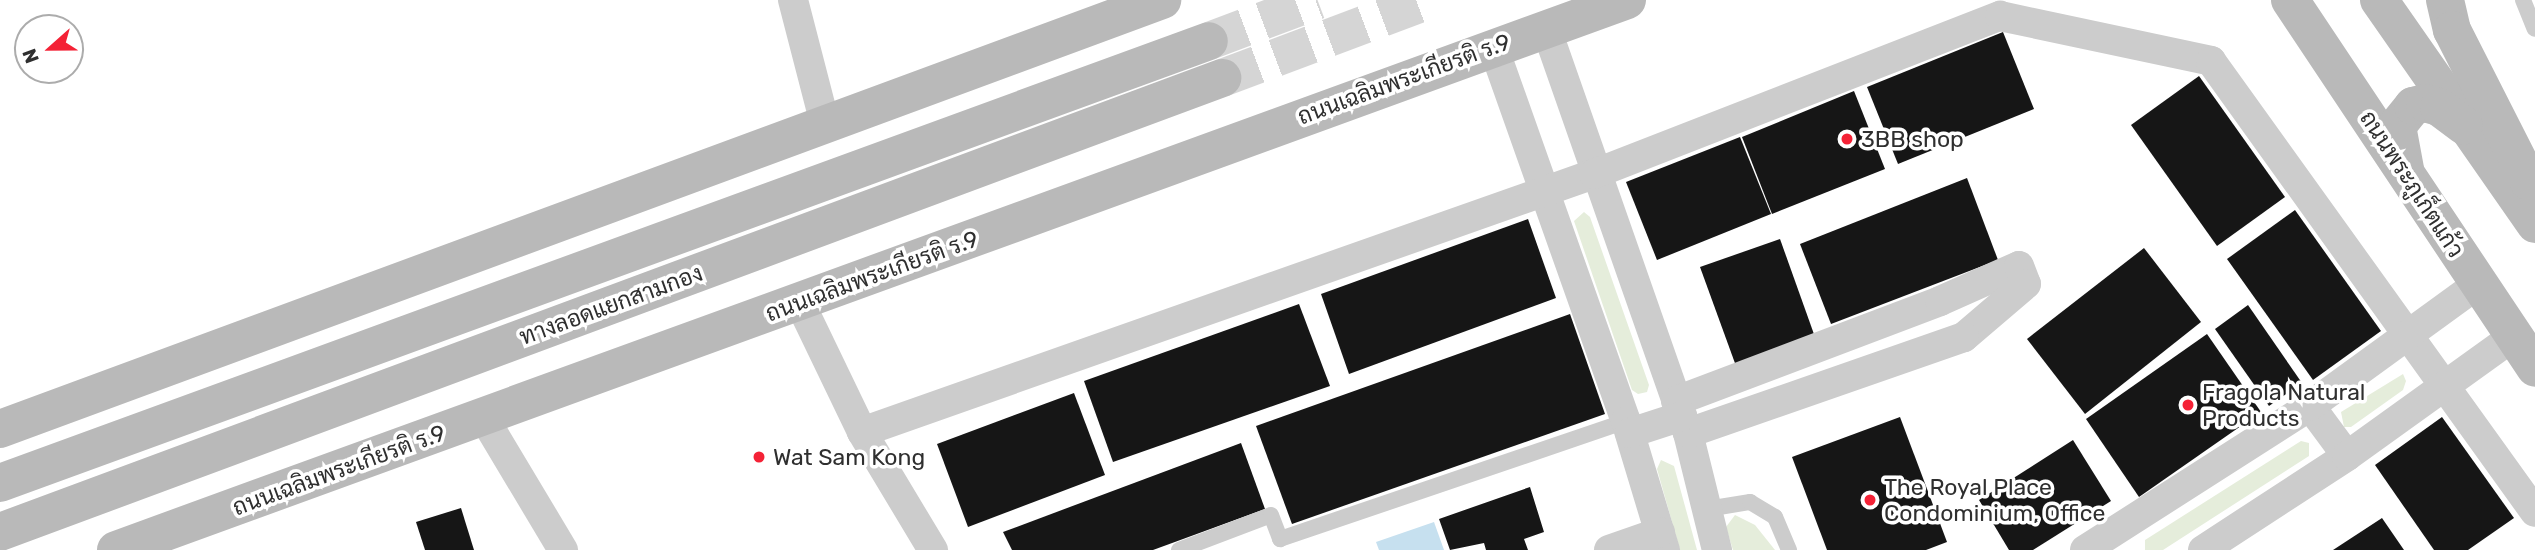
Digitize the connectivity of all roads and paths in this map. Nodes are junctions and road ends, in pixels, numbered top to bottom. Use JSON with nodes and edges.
{"nodes":[{"id":1,"x":793,"y":0,"type":"edge"},
{"id":2,"x":1162,"y":0,"type":"edge"},
{"id":3,"x":1598,"y":0,"type":"edge"},
{"id":4,"x":1627,"y":0,"type":"edge"},
{"id":5,"x":2379,"y":0,"type":"edge"},
{"id":6,"x":2445,"y":0,"type":"edge"},
{"id":7,"x":2523,"y":0,"type":"edge"},
{"id":8,"x":2288,"y":3,"type":"edge"},
{"id":9,"x":1546,"y":28,"type":"junction"},
{"id":10,"x":2535,"y":29,"type":"edge"},
{"id":11,"x":1209,"y":41,"type":"tunnel mouth"},
{"id":12,"x":1493,"y":46,"type":"junction"},
{"id":13,"x":1222,"y":78,"type":"tunnel mouth"},
{"id":14,"x":825,"y":124,"type":"junction"},
{"id":15,"x":2471,"y":132,"type":"junction"},
{"id":16,"x":1594,"y":174,"type":"junction"},
{"id":17,"x":2407,"y":175,"type":"junction"},
{"id":18,"x":1543,"y":192,"type":"junction"},
{"id":19,"x":2535,"y":193,"type":"edge"},
{"id":20,"x":2535,"y":224,"type":"edge"},
{"id":21,"x":2478,"y":284,"type":"junction"},
{"id":22,"x":800,"y":303,"type":"junction"},
{"id":23,"x":2411,"y":333,"type":"junction"},
{"id":24,"x":2514,"y":335,"type":"junction"},
{"id":25,"x":2535,"y":368,"type":"edge"},
{"id":26,"x":2447,"y":385,"type":"junction"},
{"id":27,"x":2310,"y":406,"type":"junction"},
{"id":28,"x":1682,"y":417,"type":"junction"},
{"id":29,"x":484,"y":418,"type":"junction"},
{"id":30,"x":1628,"y":427,"type":"junction"},
{"id":31,"x":0,"y":429,"type":"edge"},
{"id":32,"x":862,"y":432,"type":"junction"},
{"id":33,"x":2347,"y":456,"type":"junction"},
{"id":34,"x":0,"y":483,"type":"edge"},
{"id":35,"x":1707,"y":509,"type":"junction"},
{"id":36,"x":2535,"y":512,"type":"edge"},
{"id":37,"x":0,"y":532,"type":"edge"},
{"id":38,"x":1663,"y":541,"type":"edge"},
{"id":39,"x":2087,"y":549,"type":"edge"},
{"id":40,"x":116,"y":550,"type":"edge"},
{"id":41,"x":563,"y":550,"type":"edge"},
{"id":42,"x":933,"y":550,"type":"edge"},
{"id":43,"x":1179,"y":550,"type":"edge"},
{"id":44,"x":1609,"y":550,"type":"edge"},
{"id":45,"x":1717,"y":550,"type":"edge"},
{"id":46,"x":1789,"y":550,"type":"edge"},
{"id":47,"x":2203,"y":550,"type":"edge"}],
"edges":[{"from":1,"to":14,"type":"street"},
{"from":2,"to":14,"type":"main road"},
{"from":3,"to":9,"type":"main road"},
{"from":4,"to":9,"type":"main road","name":"ถนนเฉลิมพระเกียรติ ร.9"},
{"from":5,"to":15,"type":"main road"},
{"from":6,"to":19,"type":"main road"},
{"from":7,"to":10,"type":"lane"},
{"from":8,"to":17,"type":"main road","name":"ถนนพระภูเก็ตแก้ว"},
{"from":9,"to":12,"type":"main road","name":"ถนนเฉลิมพระเกียรติ ร.9"},
{"from":9,"to":16,"type":"street"},
{"from":11,"to":34,"type":"main road","name":"ทางลอดแยกสามกอง"},
{"from":12,"to":18,"type":"street"},
{"from":12,"to":22,"type":"main road","name":"ถนนเฉลิมพระเกียรติ ร.9"},
{"from":13,"to":37,"type":"main road","name":"ทางลอดแยกสามกอง"},
{"from":14,"to":31,"type":"main road"},
{"from":15,"to":17,"type":"main road"},
{"from":15,"to":20,"type":"main road"},
{"from":16,"to":18,"type":"street"},
{"from":16,"to":23,"type":"street"},
{"from":16,"to":28,"type":"street"},
{"from":17,"to":21,"type":"main road","name":"ถนนพระภูเก็ตแก้ว"},
{"from":18,"to":30,"type":"street"},
{"from":18,"to":32,"type":"street"},
{"from":21,"to":23,"type":"street"},
{"from":21,"to":24,"type":"main road","name":"ถนนพระภูเก็ตแก้ว"},
{"from":22,"to":29,"type":"main road","name":"ถนนเฉลิมพระเกียรติ ร.9"},
{"from":22,"to":32,"type":"street"},
{"from":23,"to":26,"type":"street"},
{"from":23,"to":27,"type":"street"},
{"from":24,"to":25,"type":"main road","name":"ถนนพระภูเก็ตแก้ว"},
{"from":24,"to":26,"type":"street"},
{"from":26,"to":33,"type":"street"},
{"from":26,"to":36,"type":"street"},
{"from":27,"to":33,"type":"street"},
{"from":27,"to":39,"type":"street"},
{"from":28,"to":28,"type":"street"},
{"from":28,"to":30,"type":"street"},
{"from":28,"to":35,"type":"street"},
{"from":29,"to":40,"type":"main road","name":"ถนนเฉลิมพระเกียรติ ร.9"},
{"from":29,"to":41,"type":"street"},
{"from":30,"to":38,"type":"street"},
{"from":30,"to":43,"type":"lane"},
{"from":32,"to":42,"type":"street"},
{"from":33,"to":47,"type":"street"},
{"from":35,"to":45,"type":"street"},
{"from":35,"to":46,"type":"lane"},
{"from":38,"to":44,"type":"street"}]}
